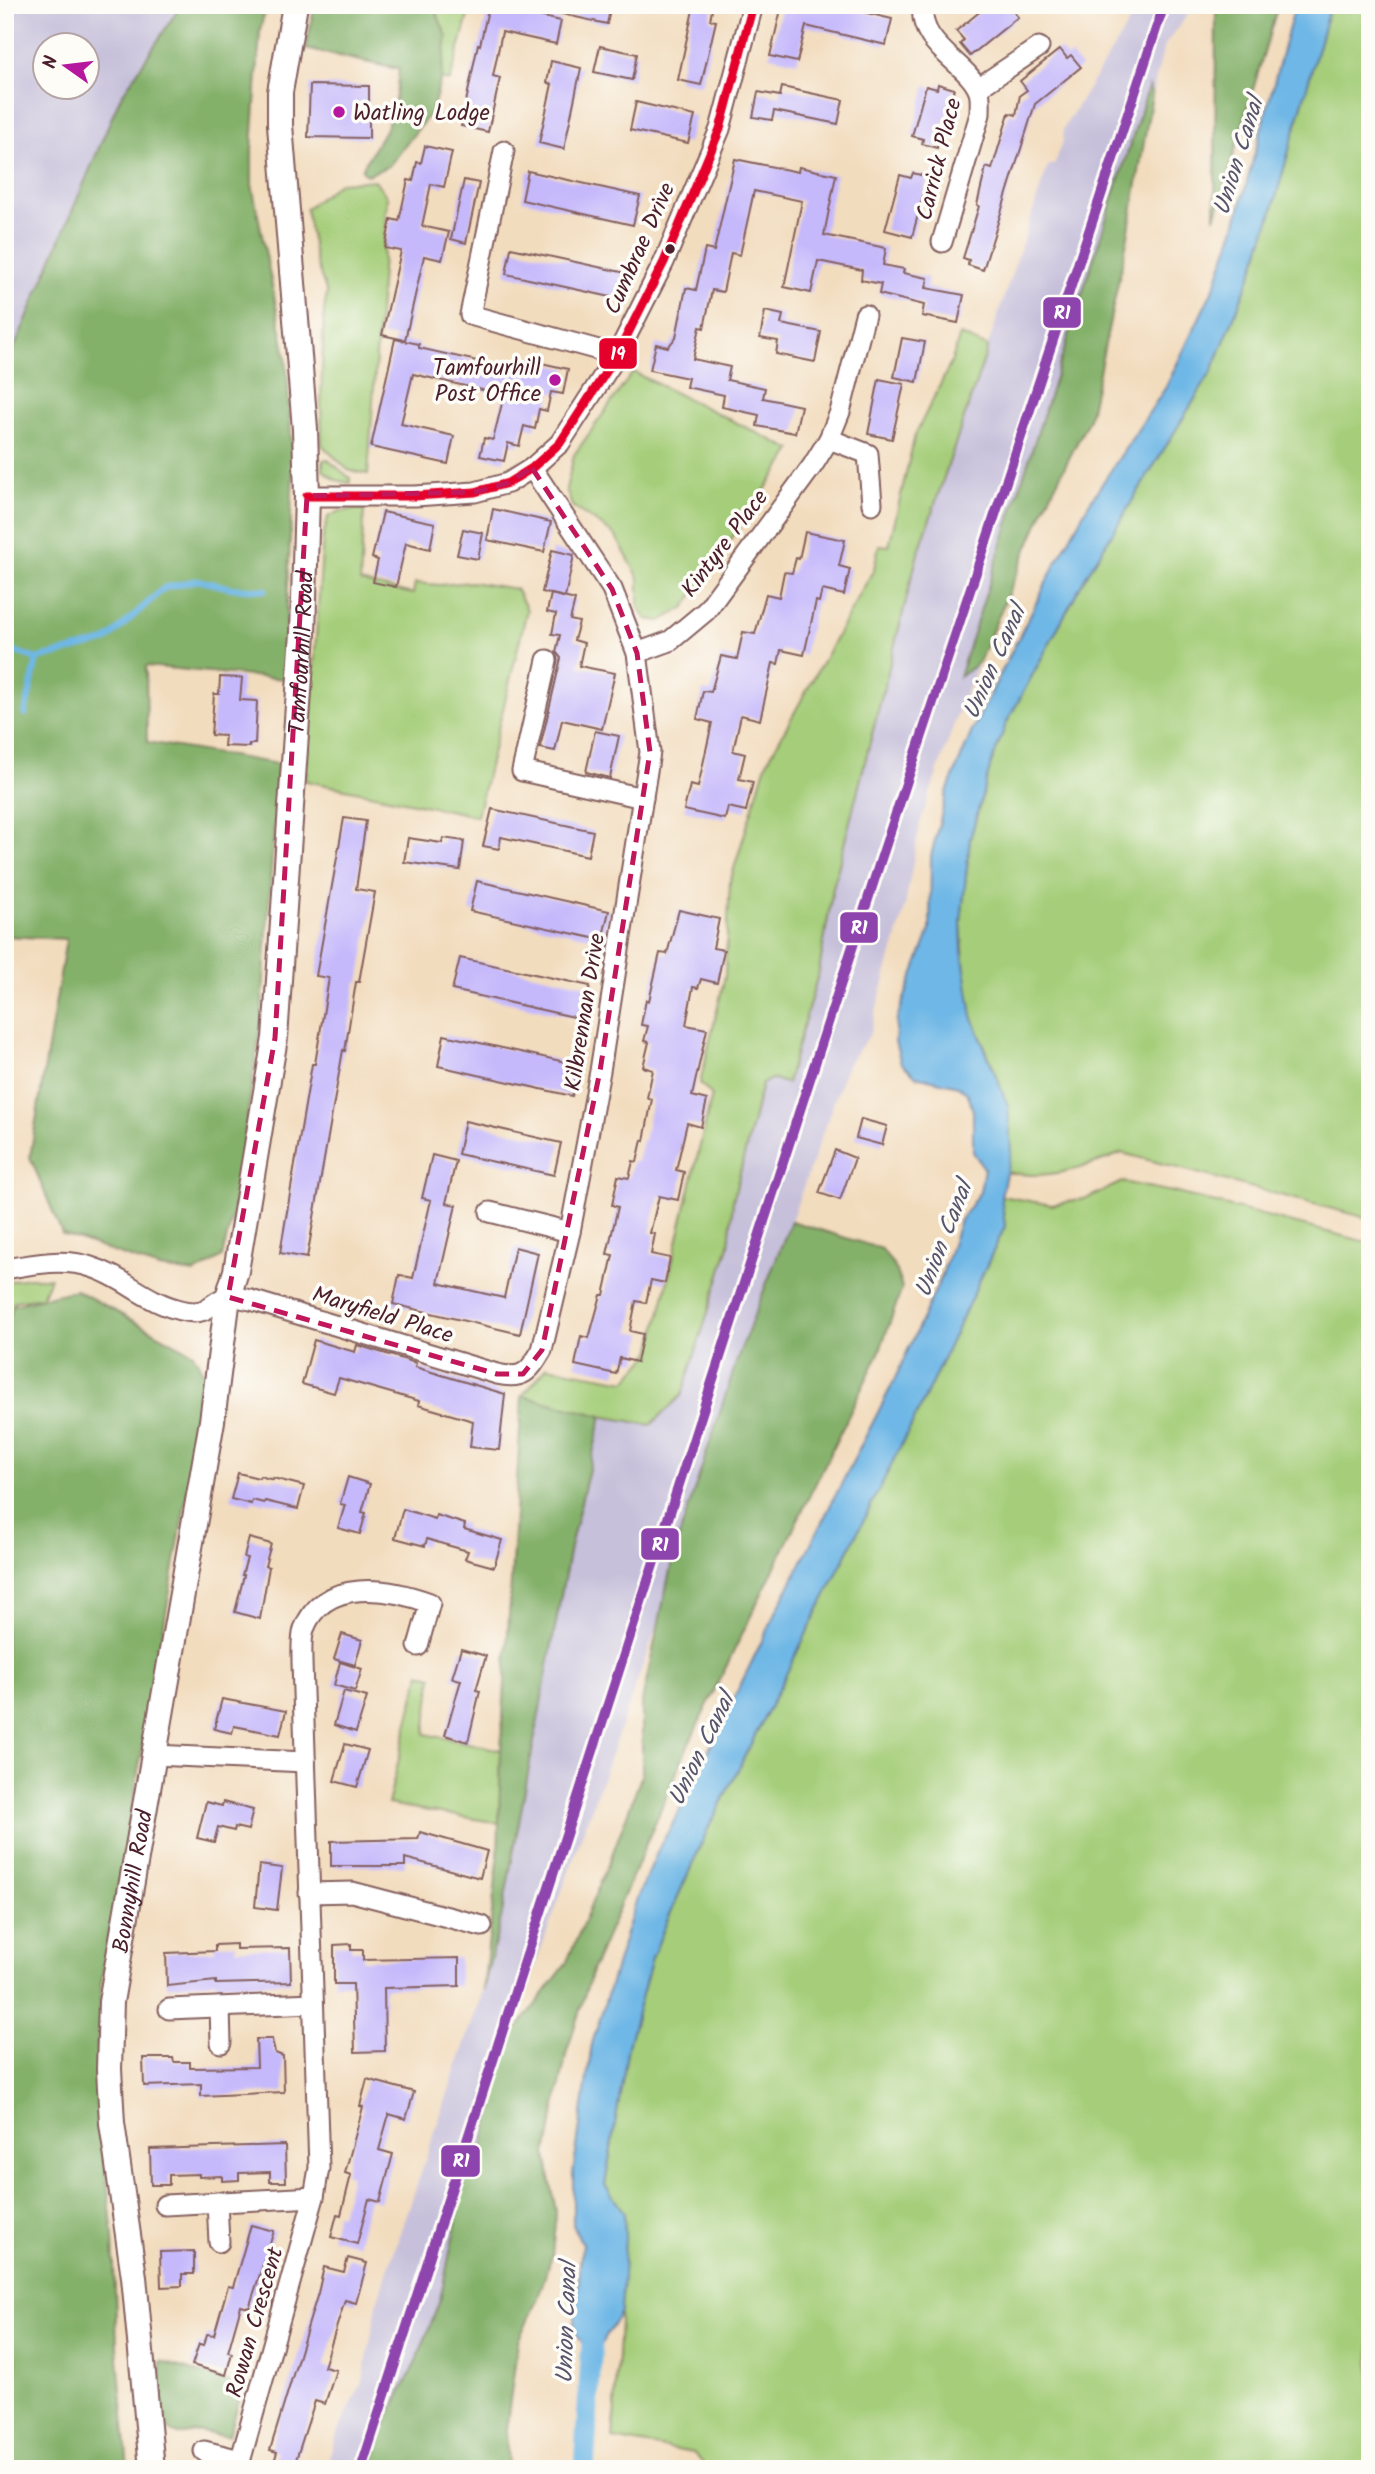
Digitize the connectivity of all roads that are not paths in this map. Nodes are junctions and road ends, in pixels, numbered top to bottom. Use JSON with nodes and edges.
{"nodes":[{"id":1,"x":295,"y":5,"type":"edge"},
{"id":2,"x":753,"y":5,"type":"edge"},
{"id":3,"x":923,"y":5,"type":"edge"},
{"id":4,"x":1039,"y":47,"type":"dead end"},
{"id":5,"x":978,"y":88,"type":"junction"},
{"id":6,"x":503,"y":150,"type":"dead end"},
{"id":7,"x":942,"y":242,"type":"dead end"},
{"id":8,"x":865,"y":315,"type":"dead end"},
{"id":9,"x":617,"y":355,"type":"junction"},
{"id":10,"x":829,"y":439,"type":"junction"},
{"id":11,"x":532,"y":468,"type":"junction"},
{"id":12,"x":307,"y":496,"type":"junction"},
{"id":13,"x":872,"y":504,"type":"dead end"},
{"id":14,"x":637,"y":653,"type":"junction"},
{"id":15,"x":547,"y":660,"type":"dead end"},
{"id":16,"x":643,"y":798,"type":"junction"},
{"id":17,"x":490,"y":1212,"type":"dead end"},
{"id":18,"x":570,"y":1232,"type":"junction"},
{"id":19,"x":5,"y":1269,"type":"edge"},
{"id":20,"x":228,"y":1297,"type":"junction"},
{"id":21,"x":523,"y":1374,"type":"joint"},
{"id":22,"x":418,"y":1646,"type":"dead end"},
{"id":23,"x":154,"y":1755,"type":"junction"},
{"id":24,"x":305,"y":1762,"type":"junction"},
{"id":25,"x":309,"y":1893,"type":"junction"},
{"id":26,"x":482,"y":1926,"type":"dead end"},
{"id":27,"x":313,"y":2003,"type":"junction"},
{"id":28,"x":220,"y":2007,"type":"junction"},
{"id":29,"x":169,"y":2009,"type":"dead end"},
{"id":30,"x":221,"y":2043,"type":"dead end"},
{"id":31,"x":314,"y":2197,"type":"junction"},
{"id":32,"x":217,"y":2202,"type":"junction"},
{"id":33,"x":165,"y":2205,"type":"dead end"},
{"id":34,"x":219,"y":2242,"type":"dead end"},
{"id":35,"x":204,"y":2451,"type":"dead end"},
{"id":36,"x":239,"y":2464,"type":"edge"},
{"id":37,"x":152,"y":2469,"type":"edge"}],
"edges":[{"from":1,"to":12,"type":"main road","name":"Tamfourhill Road"},
{"from":2,"to":9,"type":"street","name":"Cumbrae Drive"},
{"from":3,"to":5,"type":"street","name":"Carrick Place"},
{"from":4,"to":5,"type":"street","name":"Carrick Place"},
{"from":5,"to":7,"type":"street","name":"Carrick Place"},
{"from":6,"to":9,"type":"street"},
{"from":8,"to":10,"type":"street","name":"Kintyre Place"},
{"from":9,"to":11,"type":"street","name":"Cumbrae Drive"},
{"from":10,"to":13,"type":"street"},
{"from":10,"to":14,"type":"street","name":"Kintyre Place"},
{"from":11,"to":12,"type":"street","name":"Cumbrae Drive"},
{"from":11,"to":14,"type":"street","name":"Kilbrennan Drive"},
{"from":12,"to":20,"type":"main road","name":"Tamfourhill Road"},
{"from":14,"to":16,"type":"street","name":"Kilbrennan Drive"},
{"from":15,"to":16,"type":"street"},
{"from":16,"to":18,"type":"street","name":"Kilbrennan Drive"},
{"from":17,"to":18,"type":"street"},
{"from":18,"to":21,"type":"street","name":"Kilbrennan Drive"},
{"from":19,"to":20,"type":"street"},
{"from":20,"to":21,"type":"street","name":"Maryfield Place"},
{"from":20,"to":23,"type":"main road","name":"Bonnyhill Road"},
{"from":22,"to":24,"type":"street","name":"Rowan Crescent"},
{"from":23,"to":24,"type":"street"},
{"from":23,"to":37,"type":"main road","name":"Bonnyhill Road"},
{"from":24,"to":25,"type":"street","name":"Rowan Crescent"},
{"from":25,"to":26,"type":"street"},
{"from":25,"to":27,"type":"street","name":"Rowan Crescent"},
{"from":27,"to":28,"type":"street"},
{"from":27,"to":31,"type":"street","name":"Rowan Crescent"},
{"from":28,"to":29,"type":"street"},
{"from":28,"to":30,"type":"street"},
{"from":31,"to":32,"type":"street"},
{"from":31,"to":36,"type":"street","name":"Rowan Crescent"},
{"from":32,"to":33,"type":"street"},
{"from":32,"to":34,"type":"street"},
{"from":35,"to":36,"type":"street","name":"Rowan Crescent"}]}
